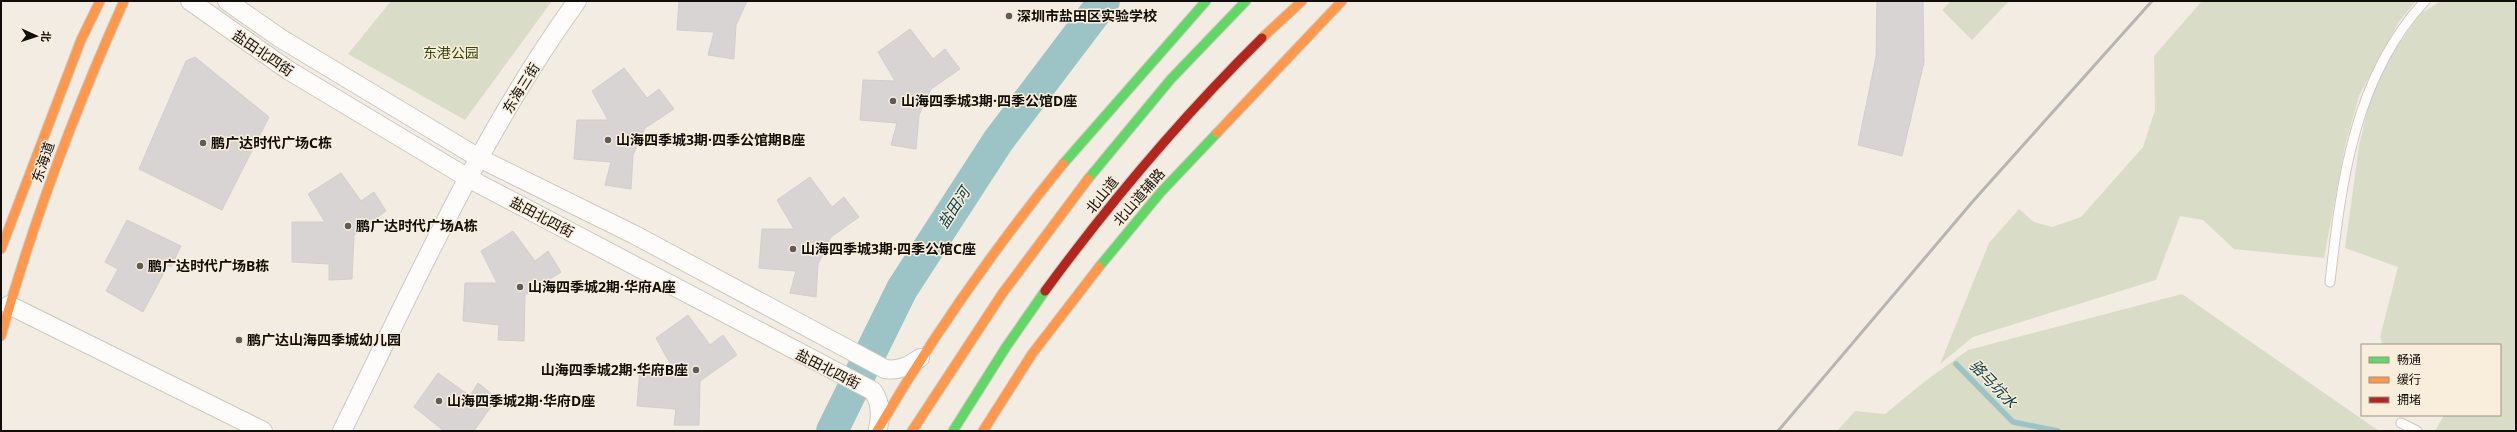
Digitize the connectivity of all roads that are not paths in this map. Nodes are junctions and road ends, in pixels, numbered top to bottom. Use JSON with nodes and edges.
{"nodes":[{"id":1,"x":100,"y":1,"type":"edge"},
{"id":2,"x":124,"y":1,"type":"edge"},
{"id":3,"x":190,"y":1,"type":"edge"},
{"id":4,"x":227,"y":1,"type":"edge"},
{"id":5,"x":577,"y":1,"type":"edge"},
{"id":6,"x":1206,"y":1,"type":"edge"},
{"id":7,"x":1246,"y":1,"type":"edge"},
{"id":8,"x":1302,"y":1,"type":"edge"},
{"id":9,"x":1342,"y":1,"type":"edge"},
{"id":10,"x":2425,"y":1,"type":"edge"},
{"id":11,"x":479,"y":158,"type":"junction"},
{"id":12,"x":468,"y":178,"type":"junction"},
{"id":13,"x":1,"y":249,"type":"edge"},
{"id":14,"x":2330,"y":282,"type":"dead end"},
{"id":15,"x":9,"y":305,"type":"junction"},
{"id":16,"x":1,"y":336,"type":"edge"},
{"id":17,"x":920,"y":358,"type":"junction"},
{"id":18,"x":968,"y":407,"type":"junction"},
{"id":19,"x":2400,"y":423,"type":"dead end"},
{"id":20,"x":878,"y":430,"type":"edge"},
{"id":21,"x":263,"y":431,"type":"edge"},
{"id":22,"x":342,"y":431,"type":"edge"},
{"id":23,"x":912,"y":431,"type":"edge"},
{"id":24,"x":953,"y":431,"type":"edge"},
{"id":25,"x":977,"y":431,"type":"edge"},
{"id":26,"x":983,"y":431,"type":"edge"},
{"id":27,"x":2417,"y":431,"type":"edge"}],
"edges":[{"from":1,"to":13,"type":"street","name":"东海道"},
{"from":2,"to":15,"type":"street","name":"东海道"},
{"from":3,"to":12,"type":"street","name":"盐田北四街"},
{"from":4,"to":11,"type":"street","name":"盐田北四街"},
{"from":5,"to":11,"type":"street","name":"东海三街"},
{"from":6,"to":17,"type":"street"},
{"from":7,"to":23,"type":"street","name":"北山道"},
{"from":8,"to":18,"type":"street","name":"北山道"},
{"from":9,"to":26,"type":"street","name":"北山道辅路"},
{"from":10,"to":14,"type":"lane"},
{"from":11,"to":12,"type":"street","name":"东海三街"},
{"from":11,"to":17,"type":"street","name":"盐田北四街"},
{"from":12,"to":20,"type":"street","name":"盐田北四街"},
{"from":12,"to":22,"type":"street","name":"东海三街"},
{"from":15,"to":16,"type":"street","name":"东海道"},
{"from":15,"to":21,"type":"street"},
{"from":17,"to":20,"type":"street"},
{"from":18,"to":24,"type":"street","name":"北山道"},
{"from":18,"to":25,"type":"street"},
{"from":19,"to":27,"type":"lane"}]}
